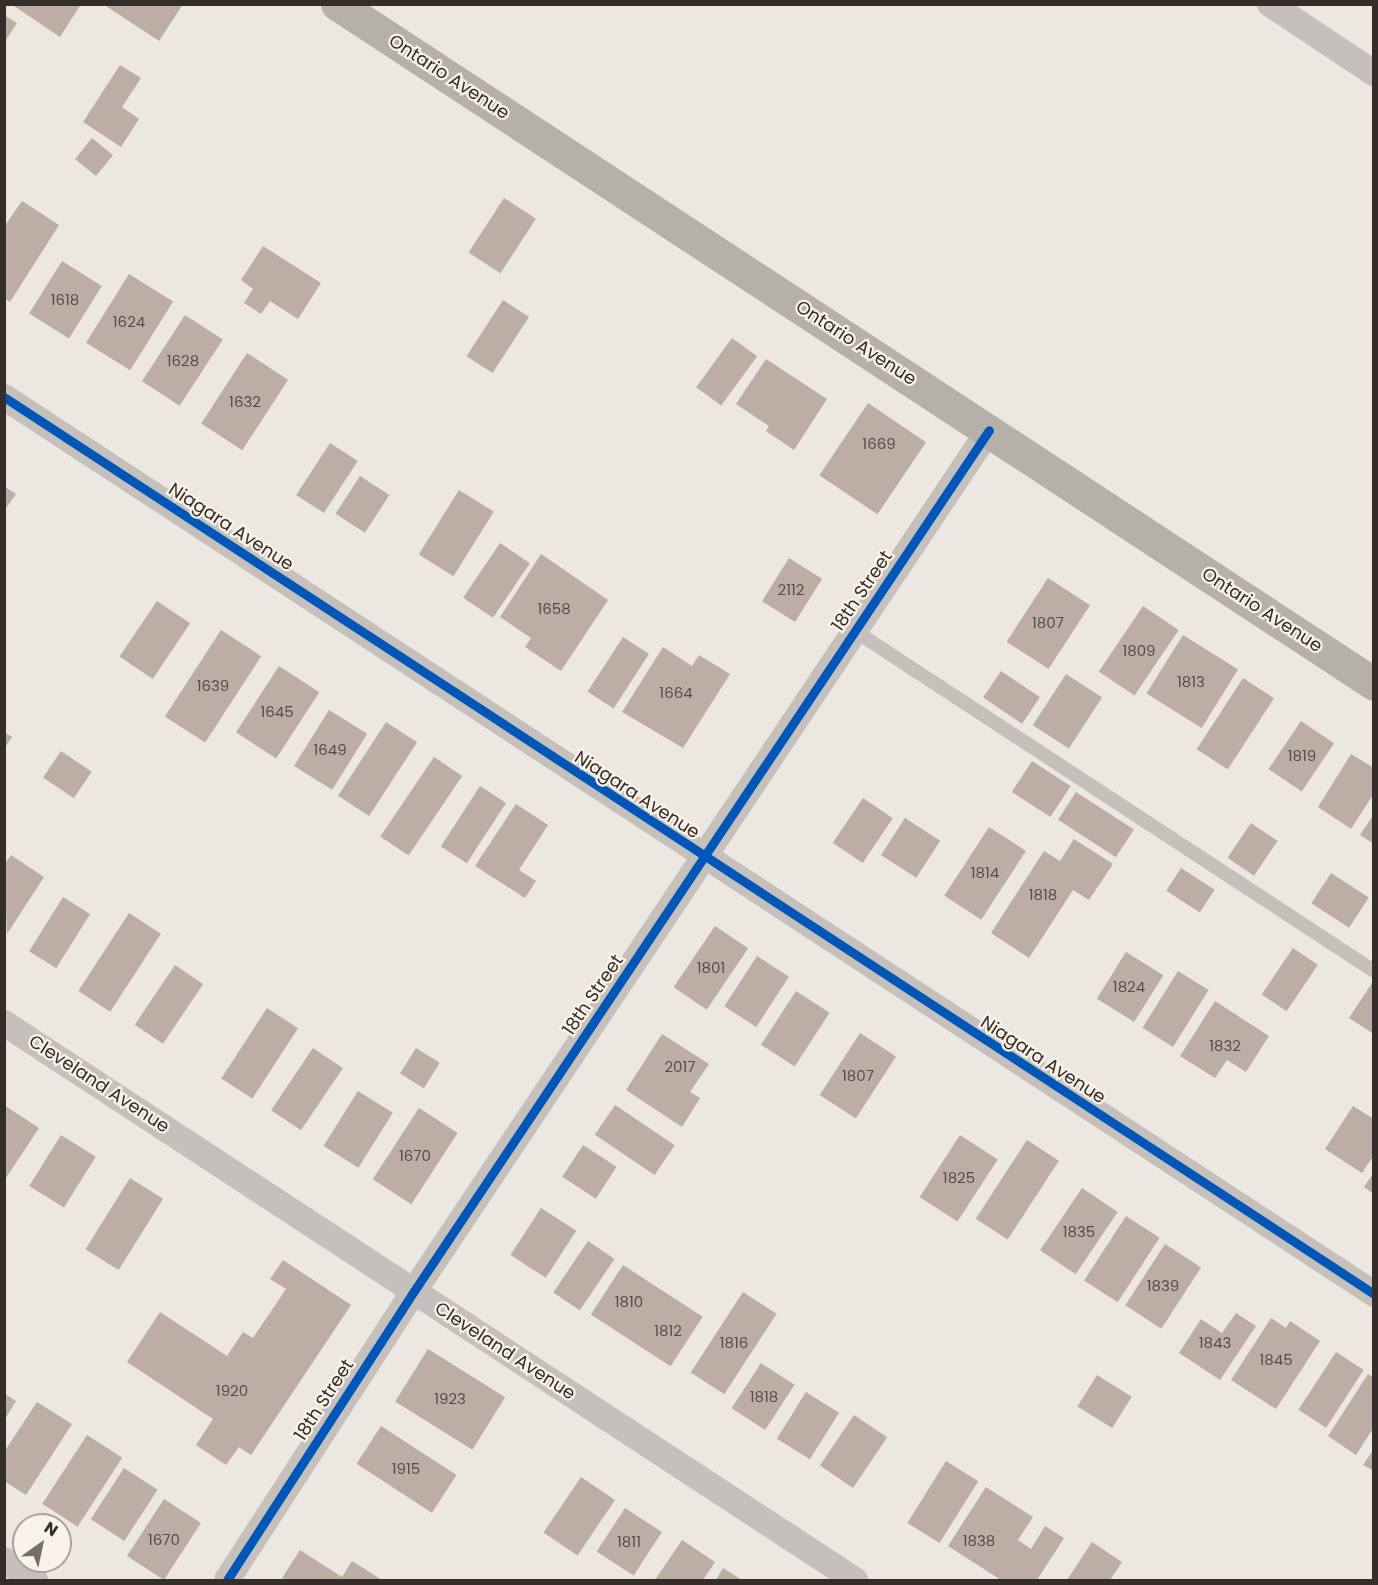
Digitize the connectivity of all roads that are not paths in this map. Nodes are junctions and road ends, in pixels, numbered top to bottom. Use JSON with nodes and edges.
{"nodes":[{"id":1,"x":337,"y":4,"type":"edge"},
{"id":2,"x":1270,"y":4,"type":"edge"},
{"id":3,"x":1374,"y":73,"type":"edge"},
{"id":4,"x":4,"y":397,"type":"edge"},
{"id":5,"x":989,"y":430,"type":"junction"},
{"id":6,"x":855,"y":631,"type":"junction"},
{"id":7,"x":1374,"y":684,"type":"edge"},
{"id":8,"x":704,"y":859,"type":"junction"},
{"id":9,"x":1374,"y":971,"type":"edge"},
{"id":10,"x":4,"y":1023,"type":"edge"},
{"id":11,"x":414,"y":1291,"type":"junction"},
{"id":12,"x":1374,"y":1294,"type":"edge"},
{"id":13,"x":4,"y":1560,"type":"edge"},
{"id":14,"x":34,"y":1581,"type":"edge"},
{"id":15,"x":227,"y":1581,"type":"edge"},
{"id":16,"x":855,"y":1581,"type":"edge"}],
"edges":[{"from":1,"to":5,"type":"main road","name":"Ontario Avenue"},
{"from":2,"to":3,"type":"street"},
{"from":4,"to":8,"type":"street","name":"Niagara Avenue"},
{"from":5,"to":6,"type":"street","name":"18th Street"},
{"from":5,"to":7,"type":"main road","name":"Ontario Avenue"},
{"from":6,"to":8,"type":"street","name":"18th Street"},
{"from":6,"to":9,"type":"lane"},
{"from":8,"to":11,"type":"street","name":"18th Street"},
{"from":8,"to":12,"type":"street","name":"Niagara Avenue"},
{"from":10,"to":11,"type":"street","name":"Cleveland Avenue"},
{"from":11,"to":15,"type":"street","name":"18th Street"},
{"from":11,"to":16,"type":"street","name":"Cleveland Avenue"},
{"from":13,"to":14,"type":"street"}]}
